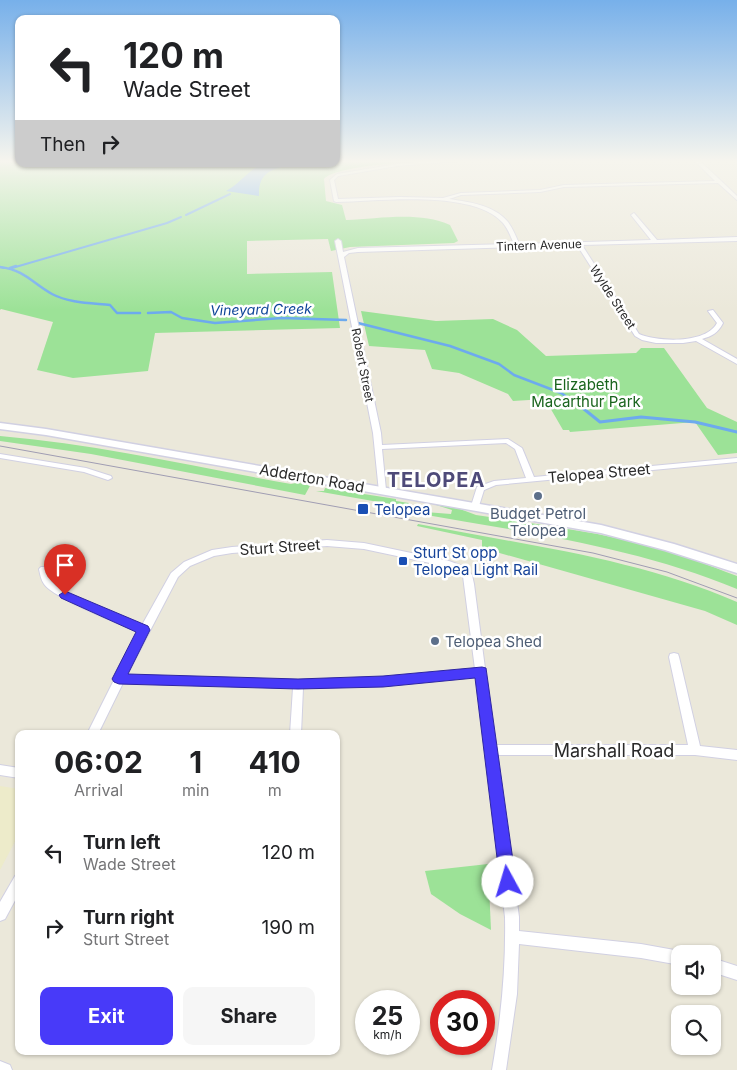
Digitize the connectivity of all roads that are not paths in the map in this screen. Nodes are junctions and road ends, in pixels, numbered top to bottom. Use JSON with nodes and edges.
{"nodes":[{"id":1,"x":484,"y":210,"type":"edge"},
{"id":2,"x":634,"y":215,"type":"dead end"},
{"id":3,"x":736,"y":240,"type":"edge"},
{"id":4,"x":338,"y":241,"type":"dead end"},
{"id":5,"x":655,"y":241,"type":"junction"},
{"id":6,"x":579,"y":244,"type":"junction"},
{"id":7,"x":517,"y":245,"type":"junction"},
{"id":8,"x":342,"y":256,"type":"junction"},
{"id":9,"x":711,"y":311,"type":"dead end"},
{"id":10,"x":697,"y":339,"type":"junction"},
{"id":11,"x":737,"y":362,"type":"edge"},
{"id":12,"x":0,"y":426,"type":"edge"},
{"id":13,"x":378,"y":447,"type":"junction"},
{"id":14,"x":0,"y":456,"type":"edge"},
{"id":15,"x":737,"y":460,"type":"edge"},
{"id":16,"x":108,"y":478,"type":"dead end"},
{"id":17,"x":531,"y":479,"type":"junction"},
{"id":18,"x":382,"y":490,"type":"junction"},
{"id":19,"x":476,"y":506,"type":"junction"},
{"id":20,"x":44,"y":569,"type":"dead end"},
{"id":21,"x":737,"y":569,"type":"edge"},
{"id":22,"x":144,"y":630,"type":"junction"},
{"id":23,"x":674,"y":657,"type":"dead end"},
{"id":24,"x":482,"y":672,"type":"junction"},
{"id":25,"x":119,"y":679,"type":"junction"},
{"id":26,"x":298,"y":684,"type":"junction"},
{"id":27,"x":94,"y":730,"type":"edge"},
{"id":28,"x":295,"y":730,"type":"edge"},
{"id":29,"x":492,"y":750,"type":"junction"},
{"id":30,"x":696,"y":750,"type":"junction"},
{"id":31,"x":737,"y":755,"type":"edge"},
{"id":32,"x":0,"y":770,"type":"edge"},
{"id":33,"x":15,"y":772,"type":"edge"},
{"id":34,"x":15,"y":887,"type":"edge"},
{"id":35,"x":0,"y":915,"type":"edge"},
{"id":36,"x":513,"y":937,"type":"junction"},
{"id":37,"x":671,"y":956,"type":"edge"},
{"id":38,"x":721,"y":968,"type":"edge"},
{"id":39,"x":737,"y":972,"type":"edge"},
{"id":40,"x":0,"y":1068,"type":"edge"},
{"id":41,"x":4,"y":1070,"type":"edge"},
{"id":42,"x":499,"y":1070,"type":"edge"}],
"edges":[{"from":1,"to":7,"type":"street"},
{"from":2,"to":5,"type":"street"},
{"from":3,"to":5,"type":"street","name":"Tintern Avenue"},
{"from":4,"to":8,"type":"street","name":"Robert Street"},
{"from":5,"to":6,"type":"street","name":"Tintern Avenue"},
{"from":6,"to":7,"type":"street","name":"Tintern Avenue"},
{"from":6,"to":10,"type":"street","name":"Wylde Street"},
{"from":7,"to":8,"type":"street","name":"Tintern Avenue"},
{"from":8,"to":13,"type":"street","name":"Robert Street"},
{"from":9,"to":10,"type":"street","name":"Wylde Street"},
{"from":10,"to":11,"type":"street"},
{"from":12,"to":18,"type":"main road","name":"Adderton Road"},
{"from":13,"to":17,"type":"street"},
{"from":13,"to":18,"type":"street","name":"Robert Street"},
{"from":14,"to":16,"type":"street"},
{"from":15,"to":17,"type":"street","name":"Telopea Street"},
{"from":17,"to":19,"type":"street","name":"Telopea Street"},
{"from":18,"to":19,"type":"main road","name":"Adderton Road"},
{"from":19,"to":21,"type":"main road","name":"Adderton Road"},
{"from":20,"to":22,"type":"street"},
{"from":22,"to":24,"type":"street","name":"Sturt Street"},
{"from":22,"to":25,"type":"street","name":"Sturt Street"},
{"from":23,"to":30,"type":"street"},
{"from":24,"to":26,"type":"street"},
{"from":24,"to":29,"type":"street"},
{"from":25,"to":26,"type":"street"},
{"from":25,"to":27,"type":"street","name":"Sturt Street"},
{"from":26,"to":28,"type":"street"},
{"from":29,"to":30,"type":"street","name":"Marshall Road"},
{"from":29,"to":36,"type":"street"},
{"from":30,"to":31,"type":"street","name":"Marshall Road"},
{"from":32,"to":33,"type":"street"},
{"from":34,"to":35,"type":"street"},
{"from":36,"to":37,"type":"street"},
{"from":36,"to":42,"type":"street"},
{"from":38,"to":39,"type":"street"},
{"from":40,"to":41,"type":"street"}]}
